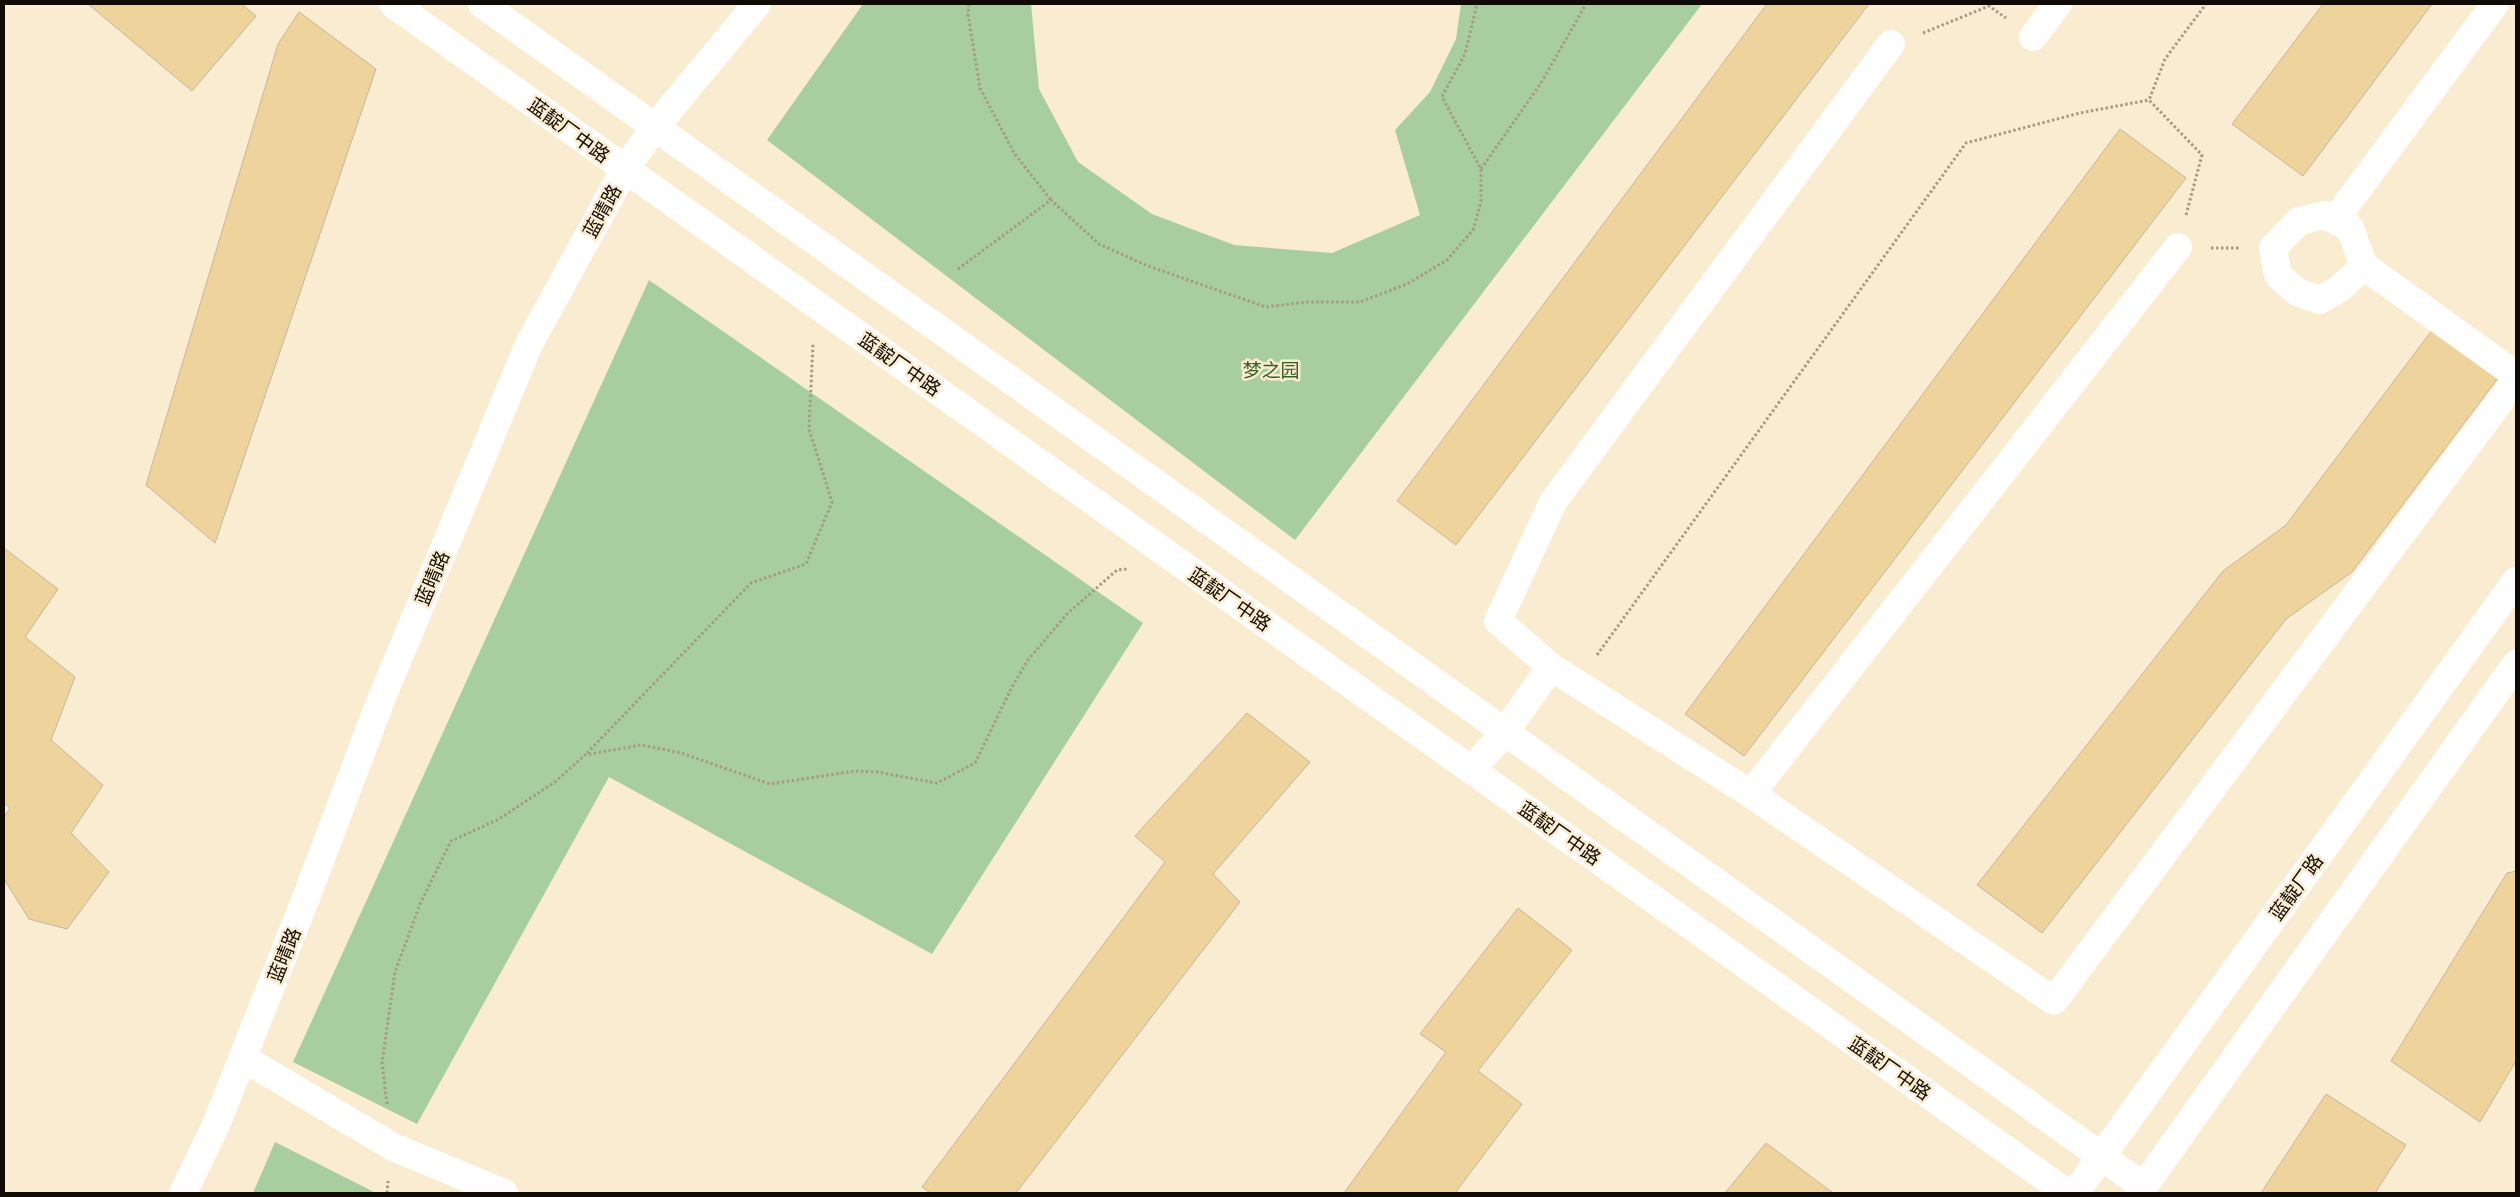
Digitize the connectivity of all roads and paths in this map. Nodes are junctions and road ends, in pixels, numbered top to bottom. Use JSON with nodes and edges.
{"nodes":[{"id":1,"x":393,"y":4,"type":"edge"},
{"id":2,"x":482,"y":4,"type":"edge"},
{"id":3,"x":757,"y":4,"type":"edge"},
{"id":4,"x":969,"y":4,"type":"edge"},
{"id":5,"x":1477,"y":4,"type":"edge"},
{"id":6,"x":1586,"y":4,"type":"edge"},
{"id":7,"x":2058,"y":4,"type":"edge"},
{"id":8,"x":2206,"y":4,"type":"edge"},
{"id":9,"x":2495,"y":4,"type":"edge"},
{"id":10,"x":2033,"y":38,"type":"joint"},
{"id":11,"x":1891,"y":44,"type":"joint"},
{"id":12,"x":2149,"y":100,"type":"junction"},
{"id":13,"x":655,"y":128,"type":"junction"},
{"id":14,"x":625,"y":169,"type":"junction"},
{"id":15,"x":1481,"y":169,"type":"junction"},
{"id":16,"x":1051,"y":200,"type":"junction"},
{"id":17,"x":2335,"y":220,"type":"junction"},
{"id":18,"x":2178,"y":248,"type":"junction"},
{"id":19,"x":2272,"y":248,"type":"junction"},
{"id":20,"x":2364,"y":266,"type":"junction"},
{"id":21,"x":958,"y":269,"type":"dead end"},
{"id":22,"x":813,"y":338,"type":"dead end"},
{"id":23,"x":2516,"y":375,"type":"edge"},
{"id":24,"x":2516,"y":380,"type":"edge"},
{"id":25,"x":1135,"y":569,"type":"dead end"},
{"id":26,"x":2516,"y":581,"type":"edge"},
{"id":27,"x":2516,"y":664,"type":"edge"},
{"id":28,"x":1551,"y":667,"type":"junction"},
{"id":29,"x":1577,"y":684,"type":"junction"},
{"id":30,"x":1505,"y":732,"type":"junction"},
{"id":31,"x":585,"y":755,"type":"junction"},
{"id":32,"x":1471,"y":770,"type":"junction"},
{"id":33,"x":1751,"y":794,"type":"junction"},
{"id":34,"x":243,"y":1058,"type":"junction"},
{"id":35,"x":393,"y":1147,"type":"junction"},
{"id":36,"x":2102,"y":1156,"type":"junction"},
{"id":37,"x":2141,"y":1190,"type":"edge"},
{"id":38,"x":183,"y":1193,"type":"edge"},
{"id":39,"x":504,"y":1193,"type":"edge"},
{"id":40,"x":2067,"y":1193,"type":"edge"},
{"id":41,"x":2075,"y":1193,"type":"edge"}],
"edges":[{"from":1,"to":14,"type":"street","name":"蓝靛厂中路"},
{"from":2,"to":13,"type":"street"},
{"from":3,"to":13,"type":"street","name":"蓝晴路"},
{"from":4,"to":16,"type":"path"},
{"from":5,"to":15,"type":"path"},
{"from":6,"to":15,"type":"path"},
{"from":7,"to":10,"type":"street"},
{"from":8,"to":12,"type":"path"},
{"from":9,"to":17,"type":"street"},
{"from":10,"to":11,"type":"path"},
{"from":11,"to":28,"type":"street"},
{"from":12,"to":18,"type":"path"},
{"from":12,"to":29,"type":"path"},
{"from":13,"to":14,"type":"street","name":"蓝晴路"},
{"from":13,"to":30,"type":"street"},
{"from":14,"to":32,"type":"street","name":"蓝靛厂中路"},
{"from":14,"to":34,"type":"street","name":"蓝晴路"},
{"from":15,"to":16,"type":"path"},
{"from":16,"to":21,"type":"path"},
{"from":17,"to":19,"type":"street"},
{"from":17,"to":20,"type":"street"},
{"from":18,"to":19,"type":"path"},
{"from":18,"to":33,"type":"street"},
{"from":19,"to":20,"type":"street"},
{"from":20,"to":23,"type":"street"},
{"from":22,"to":31,"type":"path"},
{"from":24,"to":33,"type":"street"},
{"from":25,"to":31,"type":"path"},
{"from":26,"to":36,"type":"street","name":"蓝靛厂路"},
{"from":27,"to":37,"type":"street"},
{"from":28,"to":29,"type":"street"},
{"from":28,"to":30,"type":"street"},
{"from":29,"to":33,"type":"street"},
{"from":30,"to":32,"type":"street"},
{"from":30,"to":36,"type":"street"},
{"from":31,"to":35,"type":"path"},
{"from":32,"to":40,"type":"street","name":"蓝靛厂中路"},
{"from":34,"to":35,"type":"street"},
{"from":34,"to":38,"type":"street","name":"蓝晴路"},
{"from":35,"to":39,"type":"street"},
{"from":36,"to":37,"type":"street"},
{"from":36,"to":41,"type":"street","name":"蓝靛厂路"}]}
